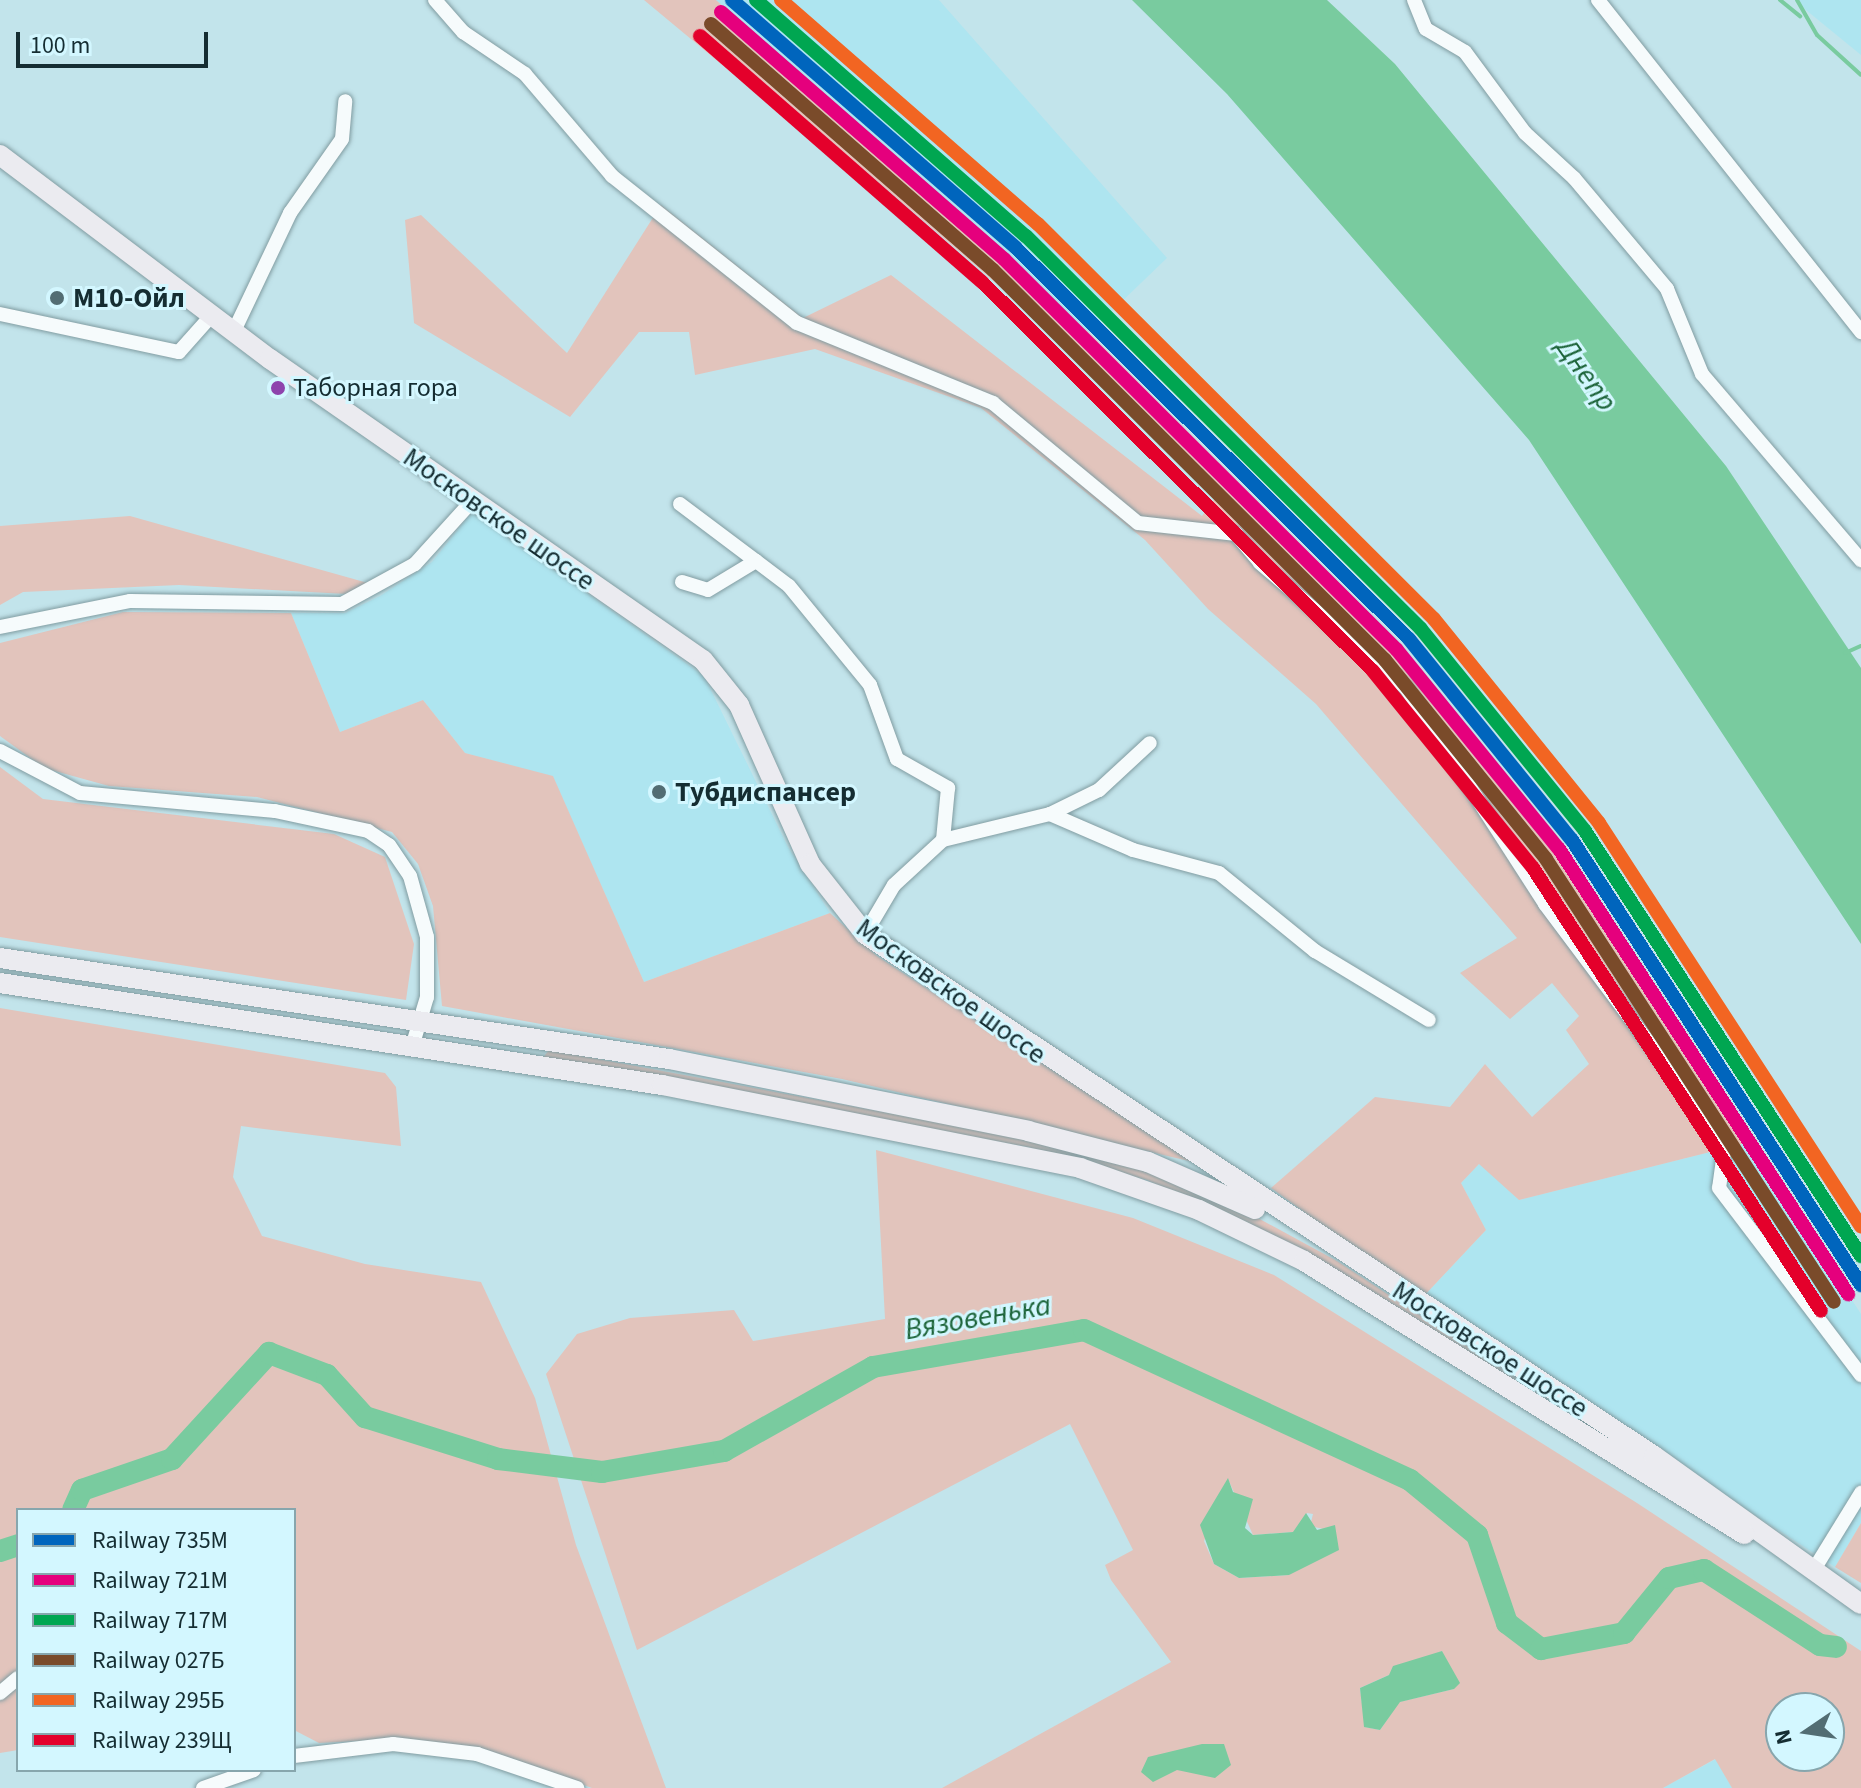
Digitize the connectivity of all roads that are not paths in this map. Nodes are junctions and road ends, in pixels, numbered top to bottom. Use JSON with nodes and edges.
{"nodes":[{"id":1,"x":435,"y":0,"type":"edge"},
{"id":2,"x":1414,"y":0,"type":"edge"},
{"id":3,"x":1598,"y":0,"type":"edge"},
{"id":4,"x":345,"y":101,"type":"dead end"},
{"id":5,"x":0,"y":155,"type":"edge"},
{"id":6,"x":0,"y":314,"type":"edge"},
{"id":7,"x":212,"y":315,"type":"junction"},
{"id":8,"x":234,"y":331,"type":"junction"},
{"id":9,"x":1861,"y":332,"type":"edge"},
{"id":10,"x":473,"y":500,"type":"junction"},
{"id":11,"x":680,"y":504,"type":"dead end"},
{"id":12,"x":1861,"y":560,"type":"edge"},
{"id":13,"x":756,"y":561,"type":"junction"},
{"id":14,"x":682,"y":582,"type":"dead end"},
{"id":15,"x":0,"y":627,"type":"edge"},
{"id":16,"x":1150,"y":743,"type":"dead end"},
{"id":17,"x":0,"y":751,"type":"edge"},
{"id":18,"x":1050,"y":814,"type":"junction"},
{"id":19,"x":943,"y":840,"type":"junction"},
{"id":20,"x":865,"y":934,"type":"junction"},
{"id":21,"x":0,"y":958,"type":"edge"},
{"id":22,"x":0,"y":983,"type":"edge"},
{"id":23,"x":1429,"y":1020,"type":"dead end"},
{"id":24,"x":421,"y":1022,"type":"junction"},
{"id":25,"x":412,"y":1047,"type":"junction"},
{"id":26,"x":1338,"y":1249,"type":"junction"},
{"id":27,"x":1861,"y":1375,"type":"edge"},
{"id":28,"x":1861,"y":1493,"type":"edge"},
{"id":29,"x":1808,"y":1568,"type":"junction"},
{"id":30,"x":1861,"y":1604,"type":"edge"},
{"id":31,"x":16,"y":1680,"type":"edge"},
{"id":32,"x":0,"y":1693,"type":"edge"},
{"id":33,"x":296,"y":1741,"type":"edge"},
{"id":34,"x":311,"y":1749,"type":"junction"},
{"id":35,"x":296,"y":1755,"type":"edge"},
{"id":36,"x":248,"y":1772,"type":"edge"},
{"id":37,"x":203,"y":1788,"type":"edge"},
{"id":38,"x":577,"y":1788,"type":"edge"}],
"edges":[{"from":1,"to":27,"type":"street"},
{"from":2,"to":12,"type":"street"},
{"from":3,"to":9,"type":"street"},
{"from":4,"to":8,"type":"street"},
{"from":5,"to":7,"type":"main road","name":"Московское шоссе"},
{"from":6,"to":7,"type":"street"},
{"from":7,"to":8,"type":"main road","name":"Московское шоссе"},
{"from":8,"to":10,"type":"main road","name":"Московское шоссе"},
{"from":10,"to":15,"type":"street"},
{"from":10,"to":20,"type":"main road","name":"Московское шоссе"},
{"from":11,"to":13,"type":"street"},
{"from":13,"to":14,"type":"street"},
{"from":13,"to":19,"type":"street"},
{"from":16,"to":18,"type":"street"},
{"from":17,"to":24,"type":"street"},
{"from":18,"to":19,"type":"street"},
{"from":18,"to":23,"type":"street"},
{"from":19,"to":20,"type":"street"},
{"from":20,"to":26,"type":"main road","name":"Московское шоссе"},
{"from":21,"to":24,"type":"main road"},
{"from":22,"to":25,"type":"main road"},
{"from":24,"to":25,"type":"street"},
{"from":24,"to":26,"type":"main road"},
{"from":25,"to":29,"type":"main road"},
{"from":26,"to":29,"type":"main road","name":"Московское шоссе"},
{"from":28,"to":29,"type":"street"},
{"from":29,"to":30,"type":"main road","name":"Московское шоссе"},
{"from":31,"to":32,"type":"street"},
{"from":33,"to":34,"type":"street"},
{"from":34,"to":35,"type":"street"},
{"from":34,"to":38,"type":"street"},
{"from":36,"to":37,"type":"street"}]}
